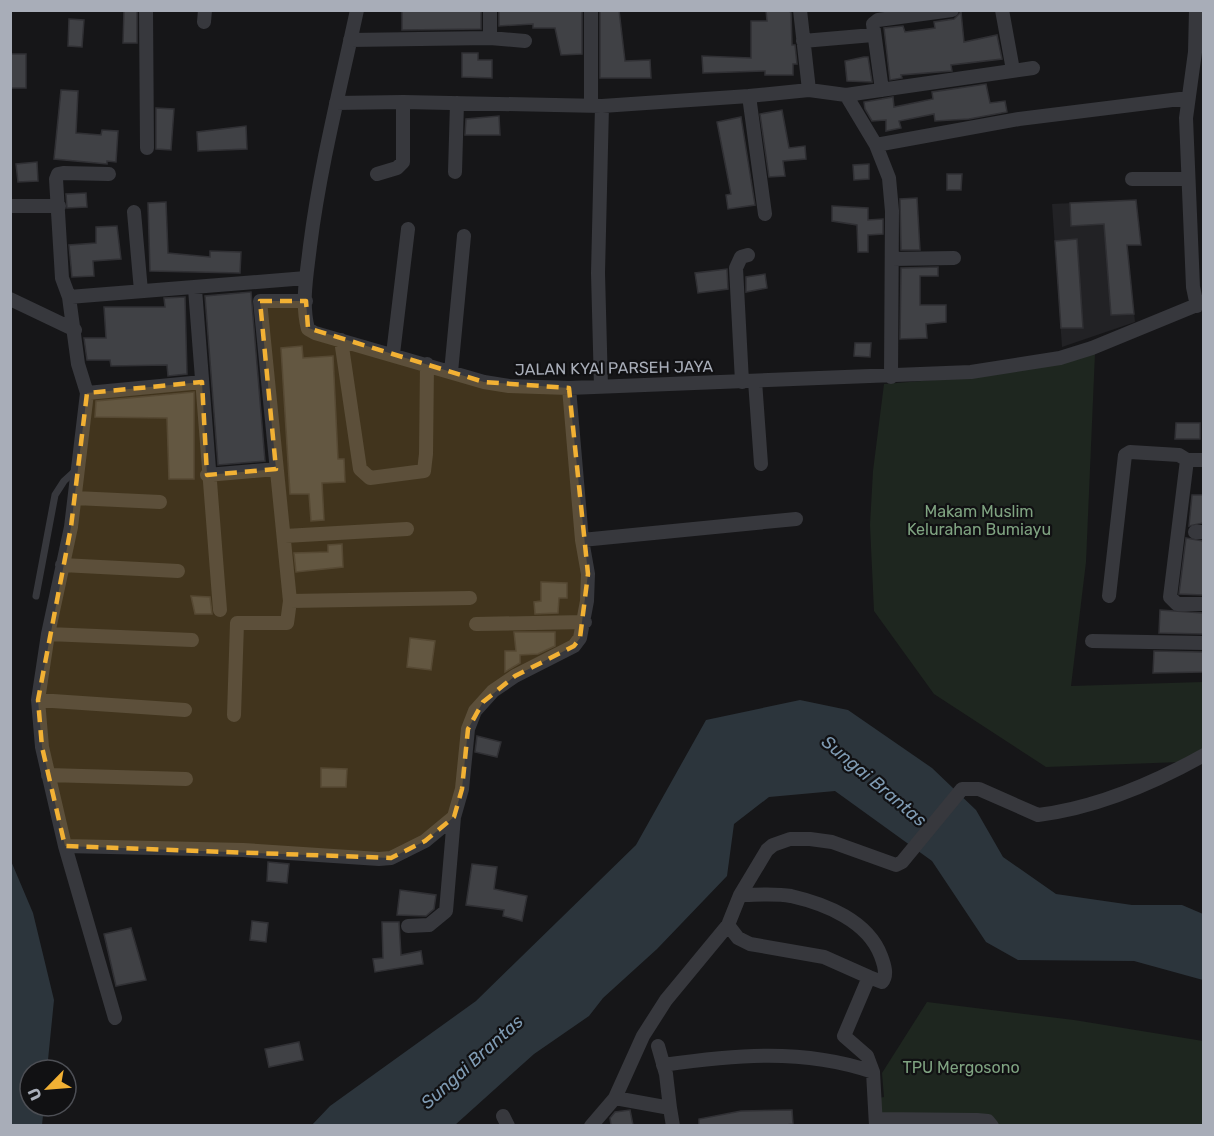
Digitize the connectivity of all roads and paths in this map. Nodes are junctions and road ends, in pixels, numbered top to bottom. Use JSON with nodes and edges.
{"nodes":[{"id":1,"x":146,"y":10,"type":"edge"},
{"id":2,"x":357,"y":10,"type":"edge"},
{"id":3,"x":490,"y":10,"type":"edge"},
{"id":4,"x":591,"y":10,"type":"edge"},
{"id":5,"x":800,"y":10,"type":"edge"},
{"id":6,"x":952,"y":10,"type":"edge"},
{"id":7,"x":1002,"y":10,"type":"edge"},
{"id":8,"x":1196,"y":10,"type":"edge"},
{"id":9,"x":873,"y":35,"type":"junction"},
{"id":10,"x":490,"y":38,"type":"junction"},
{"id":11,"x":350,"y":40,"type":"junction"},
{"id":12,"x":525,"y":40,"type":"dead end"},
{"id":13,"x":802,"y":41,"type":"junction"},
{"id":14,"x":1033,"y":68,"type":"dead end"},
{"id":15,"x":1013,"y":70,"type":"junction"},
{"id":16,"x":809,"y":90,"type":"junction"},
{"id":17,"x":882,"y":90,"type":"junction"},
{"id":18,"x":846,"y":95,"type":"junction"},
{"id":19,"x":749,"y":96,"type":"junction"},
{"id":20,"x":1188,"y":98,"type":"junction"},
{"id":21,"x":404,"y":102,"type":"junction"},
{"id":22,"x":336,"y":103,"type":"junction"},
{"id":23,"x":457,"y":103,"type":"junction"},
{"id":24,"x":597,"y":106,"type":"junction"},
{"id":25,"x":876,"y":145,"type":"junction"},
{"id":26,"x":147,"y":148,"type":"dead end"},
{"id":27,"x":455,"y":172,"type":"dead end"},
{"id":28,"x":109,"y":174,"type":"dead end"},
{"id":29,"x":376,"y":174,"type":"dead end"},
{"id":30,"x":1132,"y":178,"type":"dead end"},
{"id":31,"x":1187,"y":179,"type":"junction"},
{"id":32,"x":10,"y":206,"type":"edge"},
{"id":33,"x":59,"y":206,"type":"junction"},
{"id":34,"x":134,"y":212,"type":"dead end"},
{"id":35,"x":765,"y":214,"type":"dead end"},
{"id":36,"x":408,"y":229,"type":"dead end"},
{"id":37,"x":464,"y":236,"type":"dead end"},
{"id":38,"x":748,"y":255,"type":"dead end"},
{"id":39,"x":954,"y":258,"type":"dead end"},
{"id":40,"x":892,"y":260,"type":"junction"},
{"id":41,"x":306,"y":278,"type":"junction"},
{"id":42,"x":259,"y":281,"type":"junction"},
{"id":43,"x":195,"y":289,"type":"junction"},
{"id":44,"x":141,"y":291,"type":"junction"},
{"id":45,"x":69,"y":297,"type":"junction"},
{"id":46,"x":10,"y":299,"type":"edge"},
{"id":47,"x":306,"y":301,"type":"junction"},
{"id":48,"x":260,"y":302,"type":"junction"},
{"id":49,"x":1200,"y":304,"type":"edge"},
{"id":50,"x":75,"y":330,"type":"junction"},
{"id":51,"x":341,"y":340,"type":"junction"},
{"id":52,"x":393,"y":354,"type":"junction"},
{"id":53,"x":427,"y":364,"type":"junction"},
{"id":54,"x":451,"y":372,"type":"junction"},
{"id":55,"x":891,"y":377,"type":"junction"},
{"id":56,"x":202,"y":382,"type":"junction"},
{"id":57,"x":749,"y":382,"type":"junction"},
{"id":58,"x":601,"y":387,"type":"junction"},
{"id":59,"x":569,"y":388,"type":"junction"},
{"id":60,"x":87,"y":393,"type":"junction"},
{"id":61,"x":1188,"y":460,"type":"junction"},
{"id":62,"x":1203,"y":460,"type":"edge"},
{"id":63,"x":761,"y":464,"type":"dead end"},
{"id":64,"x":80,"y":466,"type":"junction"},
{"id":65,"x":276,"y":469,"type":"junction"},
{"id":66,"x":207,"y":475,"type":"junction"},
{"id":67,"x":75,"y":498,"type":"junction"},
{"id":68,"x":160,"y":502,"type":"dead end"},
{"id":69,"x":796,"y":519,"type":"dead end"},
{"id":70,"x":407,"y":529,"type":"dead end"},
{"id":71,"x":285,"y":536,"type":"junction"},
{"id":72,"x":582,"y":540,"type":"junction"},
{"id":73,"x":62,"y":565,"type":"junction"},
{"id":74,"x":178,"y":571,"type":"dead end"},
{"id":75,"x":36,"y":596,"type":"dead end"},
{"id":76,"x":1109,"y":597,"type":"dead end"},
{"id":77,"x":470,"y":598,"type":"dead end"},
{"id":78,"x":290,"y":601,"type":"junction"},
{"id":79,"x":1203,"y":604,"type":"edge"},
{"id":80,"x":220,"y":610,"type":"dead end"},
{"id":81,"x":585,"y":622,"type":"junction"},
{"id":82,"x":476,"y":624,"type":"dead end"},
{"id":83,"x":48,"y":634,"type":"junction"},
{"id":84,"x":192,"y":640,"type":"dead end"},
{"id":85,"x":1092,"y":641,"type":"dead end"},
{"id":86,"x":1203,"y":643,"type":"edge"},
{"id":87,"x":38,"y":700,"type":"junction"},
{"id":88,"x":185,"y":710,"type":"dead end"},
{"id":89,"x":234,"y":715,"type":"dead end"},
{"id":90,"x":1203,"y":755,"type":"edge"},
{"id":91,"x":48,"y":775,"type":"junction"},
{"id":92,"x":186,"y":779,"type":"dead end"},
{"id":93,"x":454,"y":817,"type":"junction"},
{"id":94,"x":65,"y":846,"type":"junction"},
{"id":95,"x":740,"y":895,"type":"junction"},
{"id":96,"x":728,"y":925,"type":"junction"},
{"id":97,"x":408,"y":926,"type":"dead end"},
{"id":98,"x":869,"y":977,"type":"junction"},
{"id":99,"x":115,"y":1018,"type":"dead end"},
{"id":100,"x":658,"y":1046,"type":"dead end"},
{"id":101,"x":663,"y":1065,"type":"junction"},
{"id":102,"x":873,"y":1072,"type":"junction"},
{"id":103,"x":615,"y":1098,"type":"junction"},
{"id":104,"x":670,"y":1108,"type":"junction"},
{"id":105,"x":876,"y":1122,"type":"edge"},
{"id":106,"x":591,"y":1125,"type":"edge"},
{"id":107,"x":673,"y":1125,"type":"edge"},
{"id":108,"x":992,"y":1125,"type":"edge"}],
"edges":[{"from":1,"to":26,"type":"street"},
{"from":2,"to":11,"type":"street","name":"JALAN KYAI PARSEH JAYA"},
{"from":3,"to":10,"type":"street"},
{"from":4,"to":24,"type":"street"},
{"from":5,"to":13,"type":"street"},
{"from":6,"to":9,"type":"street"},
{"from":7,"to":15,"type":"street"},
{"from":8,"to":20,"type":"street"},
{"from":9,"to":13,"type":"street"},
{"from":9,"to":17,"type":"street"},
{"from":10,"to":11,"type":"street"},
{"from":10,"to":12,"type":"street"},
{"from":11,"to":22,"type":"street","name":"JALAN KYAI PARSEH JAYA"},
{"from":13,"to":16,"type":"street"},
{"from":14,"to":15,"type":"street"},
{"from":15,"to":17,"type":"street"},
{"from":16,"to":18,"type":"street"},
{"from":16,"to":19,"type":"street"},
{"from":17,"to":18,"type":"street"},
{"from":18,"to":25,"type":"street"},
{"from":19,"to":24,"type":"street"},
{"from":19,"to":35,"type":"street"},
{"from":20,"to":25,"type":"street"},
{"from":20,"to":31,"type":"street"},
{"from":21,"to":22,"type":"street"},
{"from":21,"to":23,"type":"street"},
{"from":21,"to":29,"type":"street"},
{"from":22,"to":41,"type":"street","name":"JALAN KYAI PARSEH JAYA"},
{"from":23,"to":24,"type":"street"},
{"from":23,"to":27,"type":"street"},
{"from":24,"to":58,"type":"street"},
{"from":25,"to":40,"type":"street"},
{"from":28,"to":33,"type":"street"},
{"from":30,"to":31,"type":"street"},
{"from":31,"to":49,"type":"street"},
{"from":32,"to":33,"type":"street"},
{"from":33,"to":45,"type":"street"},
{"from":34,"to":44,"type":"street"},
{"from":36,"to":52,"type":"street"},
{"from":37,"to":54,"type":"street"},
{"from":38,"to":57,"type":"street"},
{"from":39,"to":40,"type":"street"},
{"from":40,"to":55,"type":"street"},
{"from":41,"to":42,"type":"street"},
{"from":41,"to":47,"type":"street","name":"JALAN KYAI PARSEH JAYA"},
{"from":42,"to":43,"type":"street"},
{"from":42,"to":48,"type":"street"},
{"from":43,"to":44,"type":"street"},
{"from":43,"to":56,"type":"street"},
{"from":44,"to":45,"type":"street"},
{"from":45,"to":50,"type":"street"},
{"from":46,"to":50,"type":"street"},
{"from":47,"to":48,"type":"street"},
{"from":47,"to":51,"type":"street","name":"JALAN KYAI PARSEH JAYA"},
{"from":48,"to":65,"type":"street"},
{"from":49,"to":55,"type":"street","name":"JALAN KYAI PARSEH JAYA"},
{"from":50,"to":60,"type":"street"},
{"from":51,"to":52,"type":"street","name":"JALAN KYAI PARSEH JAYA"},
{"from":51,"to":53,"type":"street"},
{"from":52,"to":53,"type":"street","name":"JALAN KYAI PARSEH JAYA"},
{"from":53,"to":54,"type":"street","name":"JALAN KYAI PARSEH JAYA"},
{"from":54,"to":59,"type":"street","name":"JALAN KYAI PARSEH JAYA"},
{"from":55,"to":57,"type":"street","name":"JALAN KYAI PARSEH JAYA"},
{"from":56,"to":60,"type":"street"},
{"from":56,"to":66,"type":"street"},
{"from":57,"to":58,"type":"street","name":"JALAN KYAI PARSEH JAYA"},
{"from":57,"to":63,"type":"street"},
{"from":58,"to":59,"type":"street","name":"JALAN KYAI PARSEH JAYA"},
{"from":59,"to":72,"type":"street"},
{"from":60,"to":64,"type":"street"},
{"from":61,"to":62,"type":"street"},
{"from":61,"to":76,"type":"street"},
{"from":61,"to":79,"type":"street"},
{"from":64,"to":67,"type":"street"},
{"from":64,"to":75,"type":"lane"},
{"from":65,"to":66,"type":"street"},
{"from":65,"to":71,"type":"street"},
{"from":66,"to":80,"type":"street"},
{"from":67,"to":68,"type":"street"},
{"from":67,"to":73,"type":"street"},
{"from":69,"to":72,"type":"street"},
{"from":70,"to":71,"type":"street"},
{"from":71,"to":78,"type":"street"},
{"from":72,"to":81,"type":"street"},
{"from":73,"to":74,"type":"street"},
{"from":73,"to":83,"type":"street"},
{"from":77,"to":78,"type":"street"},
{"from":78,"to":89,"type":"street"},
{"from":81,"to":82,"type":"street"},
{"from":81,"to":93,"type":"street"},
{"from":83,"to":84,"type":"street"},
{"from":83,"to":87,"type":"street"},
{"from":85,"to":86,"type":"street"},
{"from":87,"to":88,"type":"street"},
{"from":87,"to":91,"type":"street"},
{"from":90,"to":95,"type":"street"},
{"from":91,"to":92,"type":"street"},
{"from":91,"to":94,"type":"street"},
{"from":93,"to":94,"type":"street"},
{"from":93,"to":97,"type":"street"},
{"from":94,"to":99,"type":"street"},
{"from":95,"to":96,"type":"street"},
{"from":95,"to":98,"type":"street"},
{"from":96,"to":98,"type":"street"},
{"from":96,"to":103,"type":"street"},
{"from":98,"to":102,"type":"street"},
{"from":100,"to":101,"type":"street"},
{"from":101,"to":102,"type":"street"},
{"from":101,"to":104,"type":"street"},
{"from":102,"to":105,"type":"street"},
{"from":103,"to":104,"type":"street"},
{"from":103,"to":106,"type":"street"},
{"from":104,"to":107,"type":"street"},
{"from":105,"to":108,"type":"street"}]}
